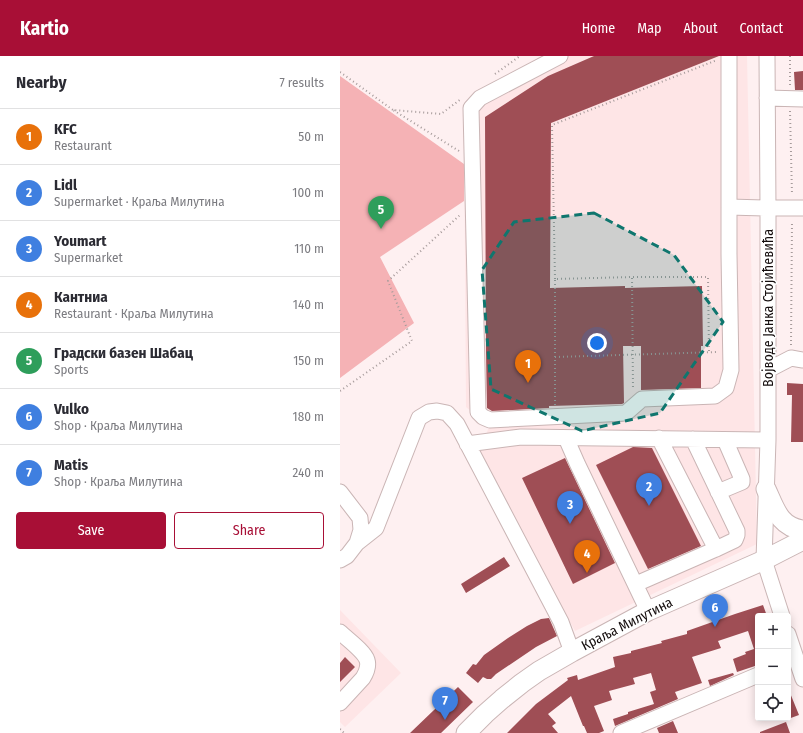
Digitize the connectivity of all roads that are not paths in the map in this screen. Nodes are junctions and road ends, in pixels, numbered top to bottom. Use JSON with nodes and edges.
{"nodes":[{"id":1,"x":560,"y":56,"type":"edge"},
{"id":2,"x":767,"y":56,"type":"edge"},
{"id":3,"x":725,"y":57,"type":"edge"},
{"id":4,"x":767,"y":98,"type":"junction"},
{"id":5,"x":803,"y":99,"type":"edge"},
{"id":6,"x":730,"y":207,"type":"junction"},
{"id":7,"x":768,"y":208,"type":"junction"},
{"id":8,"x":803,"y":208,"type":"edge"},
{"id":9,"x":803,"y":360,"type":"edge"},
{"id":10,"x":768,"y":370,"type":"junction"},
{"id":11,"x":566,"y":438,"type":"junction"},
{"id":12,"x":659,"y":438,"type":"junction"},
{"id":13,"x":693,"y":439,"type":"junction"},
{"id":14,"x":725,"y":440,"type":"junction"},
{"id":15,"x":768,"y":440,"type":"junction"},
{"id":16,"x":467,"y":444,"type":"junction"},
{"id":17,"x":766,"y":489,"type":"junction"},
{"id":18,"x":340,"y":492,"type":"edge"},
{"id":19,"x":718,"y":492,"type":"junction"},
{"id":20,"x":803,"y":530,"type":"edge"},
{"id":21,"x":803,"y":540,"type":"edge"},
{"id":22,"x":357,"y":543,"type":"junction"},
{"id":23,"x":716,"y":549,"type":"junction"},
{"id":24,"x":340,"y":560,"type":"edge"},
{"id":25,"x":764,"y":560,"type":"junction"},
{"id":26,"x":636,"y":584,"type":"junction"},
{"id":27,"x":648,"y":611,"type":"junction"},
{"id":28,"x":781,"y":613,"type":"edge"},
{"id":29,"x":340,"y":632,"type":"edge"},
{"id":30,"x":791,"y":644,"type":"edge"},
{"id":31,"x":572,"y":652,"type":"junction"},
{"id":32,"x":796,"y":660,"type":"edge"},
{"id":33,"x":755,"y":676,"type":"edge"},
{"id":34,"x":803,"y":679,"type":"edge"},
{"id":35,"x":340,"y":703,"type":"edge"},
{"id":36,"x":466,"y":733,"type":"edge"},
{"id":37,"x":621,"y":733,"type":"edge"}],
"edges":[{"from":1,"to":6,"type":"street"},
{"from":2,"to":4,"type":"street","name":"Војводе Јанка Стојићевића"},
{"from":3,"to":6,"type":"street"},
{"from":4,"to":5,"type":"street"},
{"from":4,"to":7,"type":"street","name":"Војводе Јанка Стојићевића"},
{"from":6,"to":7,"type":"street"},
{"from":7,"to":8,"type":"street"},
{"from":7,"to":10,"type":"street","name":"Војводе Јанка Стојићевића"},
{"from":9,"to":10,"type":"street"},
{"from":10,"to":15,"type":"street","name":"Војводе Јанка Стојићевића"},
{"from":11,"to":12,"type":"street"},
{"from":11,"to":16,"type":"street"},
{"from":11,"to":26,"type":"street"},
{"from":12,"to":13,"type":"street"},
{"from":12,"to":23,"type":"street"},
{"from":13,"to":14,"type":"street"},
{"from":13,"to":19,"type":"street"},
{"from":14,"to":15,"type":"street"},
{"from":14,"to":19,"type":"street"},
{"from":15,"to":17,"type":"street","name":"Војводе Јанка Стојићевића"},
{"from":16,"to":22,"type":"street"},
{"from":16,"to":31,"type":"street"},
{"from":17,"to":20,"type":"main road"},
{"from":17,"to":25,"type":"street","name":"Војводе Јанка Стојићевића"},
{"from":18,"to":22,"type":"street"},
{"from":19,"to":23,"type":"street"},
{"from":21,"to":25,"type":"main road","name":"Краља Милутина"},
{"from":22,"to":24,"type":"street"},
{"from":23,"to":26,"type":"street"},
{"from":25,"to":27,"type":"main road","name":"Краља Милутина"},
{"from":25,"to":28,"type":"street","name":"Војводе Јанка Стојићевића"},
{"from":26,"to":27,"type":"street"},
{"from":27,"to":31,"type":"main road","name":"Краља Милутина"},
{"from":29,"to":35,"type":"street"},
{"from":30,"to":32,"type":"street"},
{"from":31,"to":36,"type":"main road","name":"Краља Милутина"},
{"from":32,"to":34,"type":"street"},
{"from":33,"to":37,"type":"street"}]}
